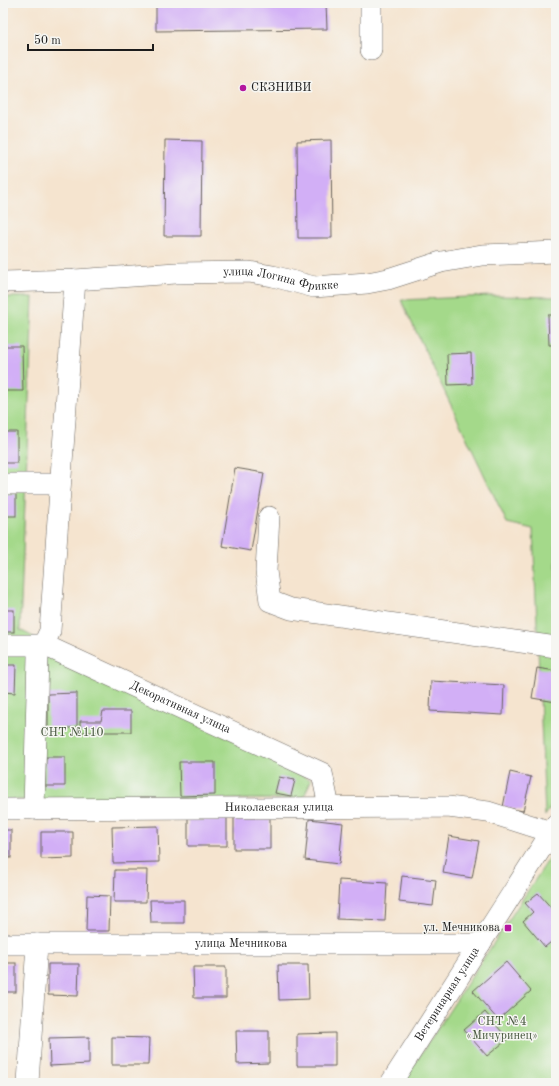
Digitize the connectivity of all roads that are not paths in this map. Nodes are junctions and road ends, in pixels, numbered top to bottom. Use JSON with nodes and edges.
{"nodes":[{"id":1,"x":371,"y":3,"type":"edge"},
{"id":2,"x":371,"y":50,"type":"dead end"},
{"id":3,"x":556,"y":252,"type":"edge"},
{"id":4,"x":75,"y":280,"type":"junction"},
{"id":5,"x":3,"y":282,"type":"edge"},
{"id":6,"x":3,"y":484,"type":"edge"},
{"id":7,"x":60,"y":484,"type":"junction"},
{"id":8,"x":269,"y":517,"type":"dead end"},
{"id":9,"x":3,"y":645,"type":"edge"},
{"id":10,"x":44,"y":645,"type":"junction"},
{"id":11,"x":556,"y":647,"type":"edge"},
{"id":12,"x":329,"y":807,"type":"junction"},
{"id":13,"x":3,"y":809,"type":"edge"},
{"id":14,"x":34,"y":809,"type":"junction"},
{"id":15,"x":554,"y":829,"type":"edge"},
{"id":16,"x":3,"y":944,"type":"edge"},
{"id":17,"x":37,"y":944,"type":"junction"},
{"id":18,"x":480,"y":944,"type":"junction"},
{"id":19,"x":28,"y":1083,"type":"edge"},
{"id":20,"x":391,"y":1083,"type":"edge"}],
"edges":[{"from":1,"to":2,"type":"street"},
{"from":3,"to":4,"type":"street","name":"улица Логина Фрикке"},
{"from":4,"to":5,"type":"street","name":"улица Логина Фрикке"},
{"from":4,"to":7,"type":"street"},
{"from":6,"to":7,"type":"street"},
{"from":7,"to":10,"type":"street"},
{"from":8,"to":11,"type":"street"},
{"from":9,"to":10,"type":"street","name":"Декоративная улица"},
{"from":10,"to":12,"type":"street","name":"Декоративная улица"},
{"from":10,"to":14,"type":"street"},
{"from":12,"to":14,"type":"street","name":"Николаевская улица"},
{"from":12,"to":15,"type":"street","name":"Николаевская улица"},
{"from":13,"to":14,"type":"street","name":"Николаевская улица"},
{"from":15,"to":18,"type":"street","name":"Ветеринарная улица"},
{"from":16,"to":17,"type":"street","name":"улица Мечникова"},
{"from":17,"to":18,"type":"street","name":"улица Мечникова"},
{"from":17,"to":19,"type":"street"},
{"from":18,"to":20,"type":"street","name":"Ветеринарная улица"}]}
